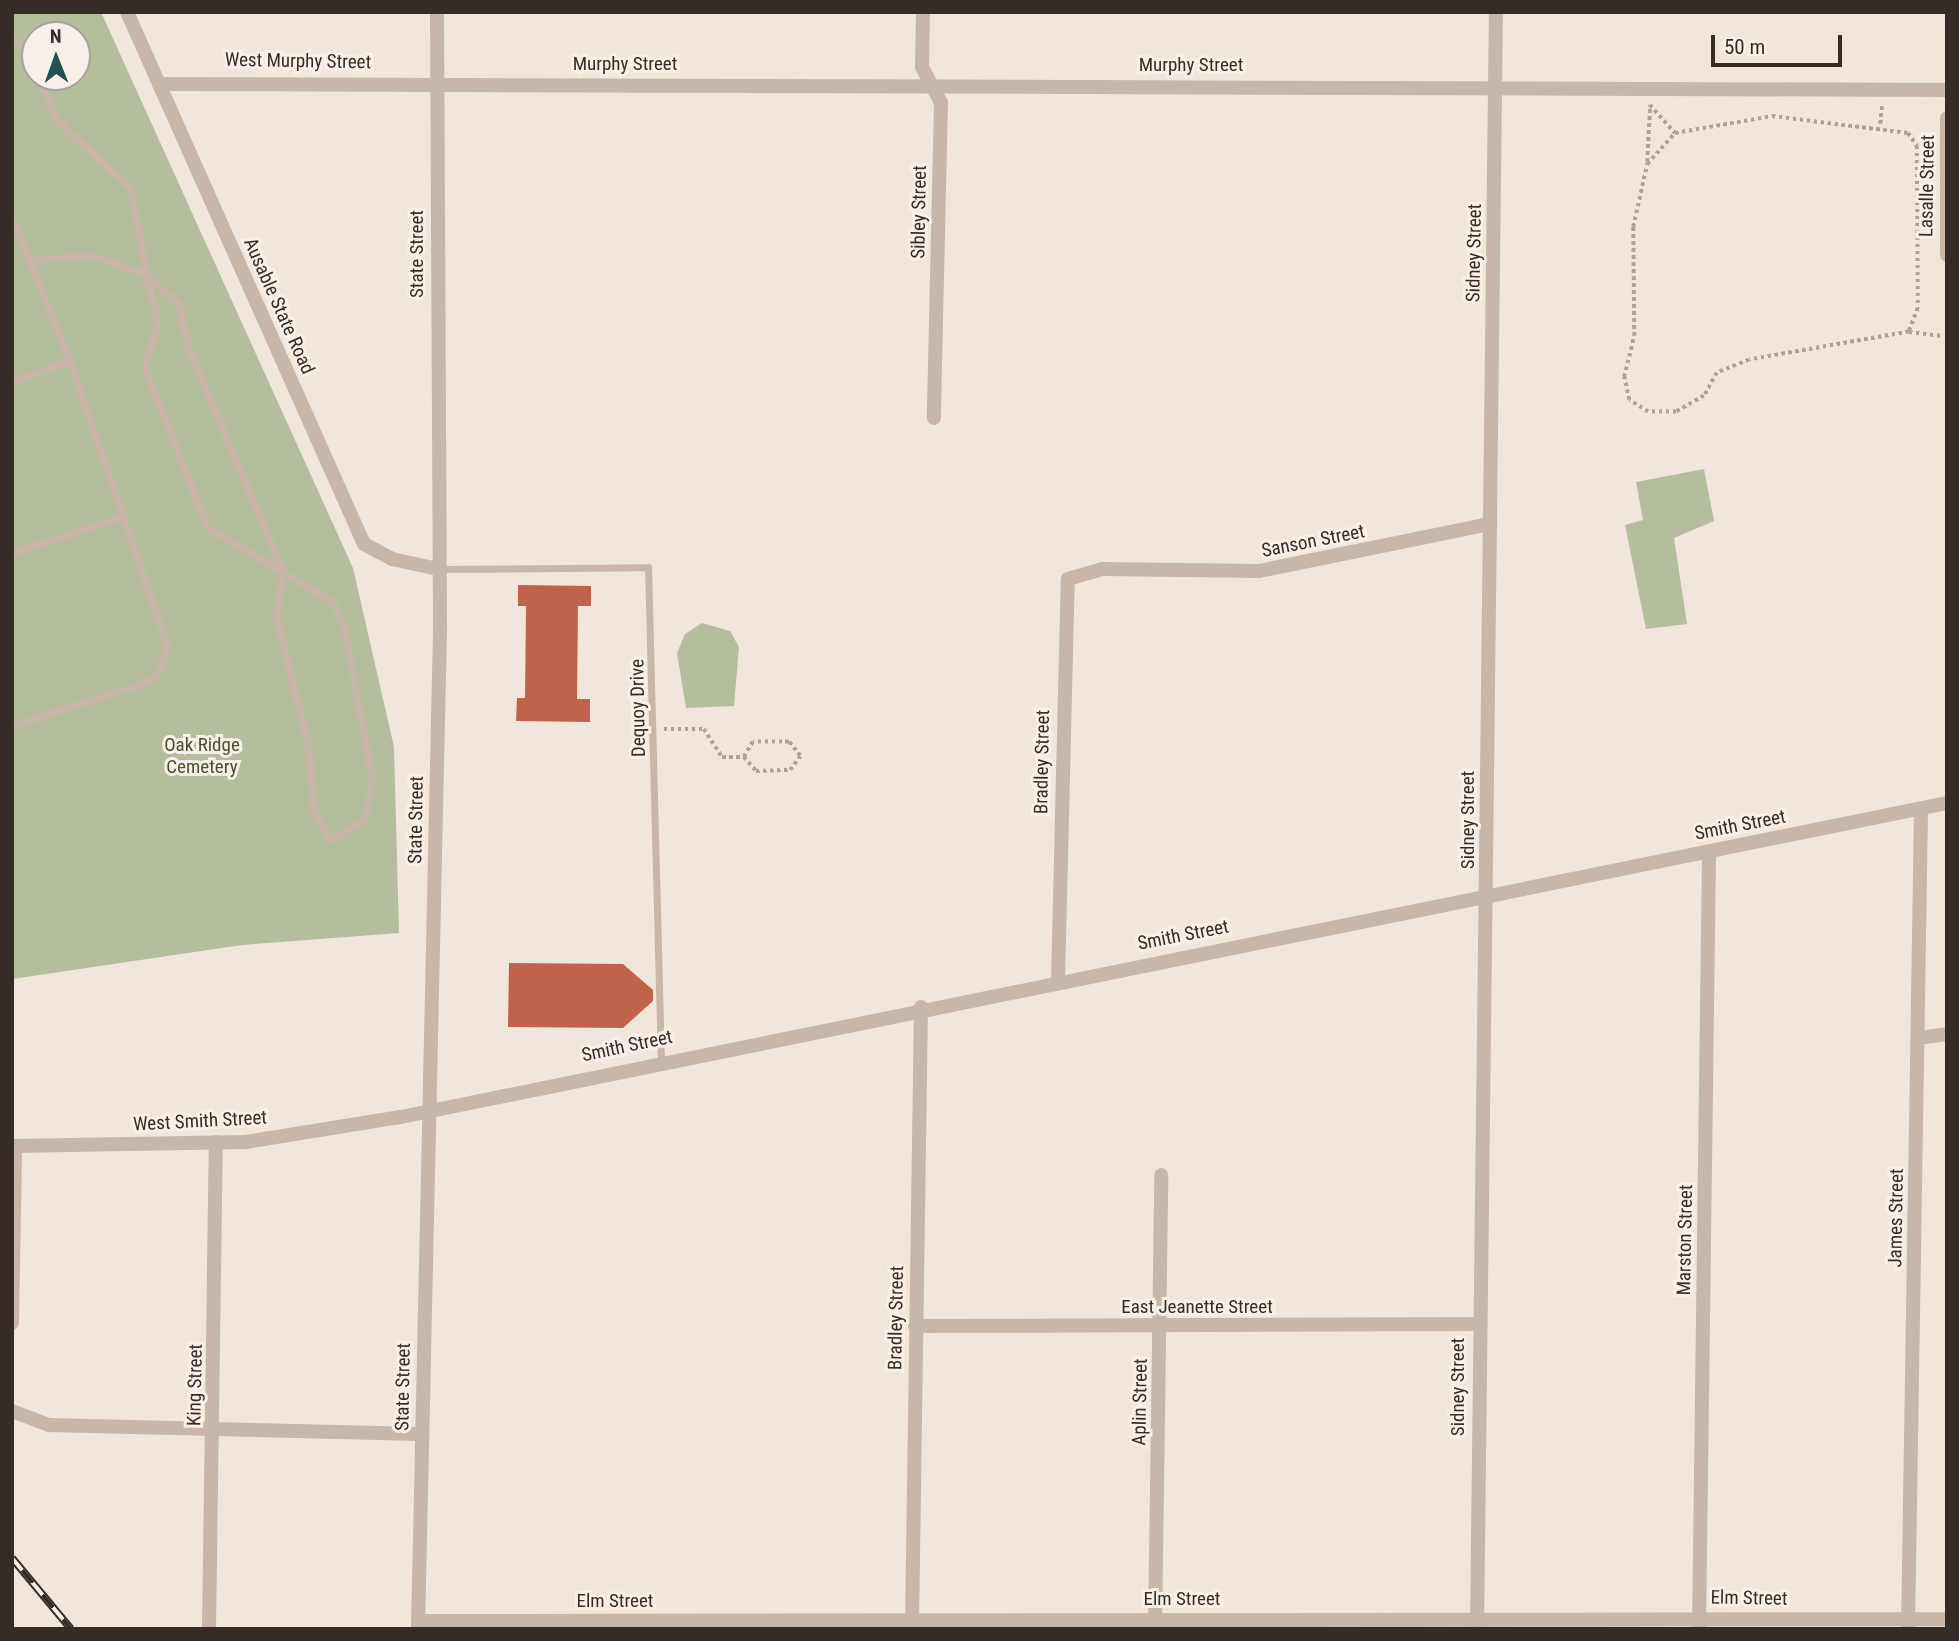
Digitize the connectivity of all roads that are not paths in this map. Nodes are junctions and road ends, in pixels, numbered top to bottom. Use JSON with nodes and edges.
{"nodes":[{"id":1,"x":127,"y":12,"type":"edge"},
{"id":2,"x":437,"y":12,"type":"edge"},
{"id":3,"x":923,"y":12,"type":"edge"},
{"id":4,"x":1496,"y":12,"type":"edge"},
{"id":5,"x":436,"y":82,"type":"junction"},
{"id":6,"x":159,"y":83,"type":"junction"},
{"id":7,"x":1495,"y":84,"type":"junction"},
{"id":8,"x":931,"y":85,"type":"junction"},
{"id":9,"x":1947,"y":90,"type":"edge"},
{"id":10,"x":45,"y":91,"type":"edge"},
{"id":11,"x":1947,"y":118,"type":"edge"},
{"id":12,"x":12,"y":217,"type":"edge"},
{"id":13,"x":1947,"y":254,"type":"edge"},
{"id":14,"x":31,"y":260,"type":"junction"},
{"id":15,"x":146,"y":274,"type":"junction"},
{"id":16,"x":70,"y":361,"type":"junction"},
{"id":17,"x":12,"y":381,"type":"edge"},
{"id":18,"x":934,"y":418,"type":"dead end"},
{"id":19,"x":124,"y":516,"type":"junction"},
{"id":20,"x":1490,"y":524,"type":"junction"},
{"id":21,"x":12,"y":553,"type":"edge"},
{"id":22,"x":438,"y":569,"type":"junction"},
{"id":23,"x":283,"y":572,"type":"junction"},
{"id":24,"x":1063,"y":586,"type":"joint"},
{"id":25,"x":12,"y":725,"type":"edge"},
{"id":26,"x":1947,"y":803,"type":"edge"},
{"id":27,"x":1922,"y":808,"type":"junction"},
{"id":28,"x":1709,"y":851,"type":"junction"},
{"id":29,"x":1487,"y":894,"type":"junction"},
{"id":30,"x":1058,"y":980,"type":"junction"},
{"id":31,"x":921,"y":1007,"type":"junction"},
{"id":32,"x":1947,"y":1034,"type":"edge"},
{"id":33,"x":1919,"y":1038,"type":"junction"},
{"id":34,"x":661,"y":1059,"type":"junction"},
{"id":35,"x":428,"y":1108,"type":"junction"},
{"id":36,"x":216,"y":1142,"type":"junction"},
{"id":37,"x":14,"y":1146,"type":"edge"},
{"id":38,"x":1161,"y":1175,"type":"dead end"},
{"id":39,"x":12,"y":1323,"type":"edge"},
{"id":40,"x":1478,"y":1324,"type":"junction"},
{"id":41,"x":915,"y":1326,"type":"junction"},
{"id":42,"x":1161,"y":1327,"type":"junction"},
{"id":43,"x":15,"y":1414,"type":"edge"},
{"id":44,"x":213,"y":1433,"type":"junction"},
{"id":45,"x":421,"y":1434,"type":"junction"},
{"id":46,"x":1947,"y":1619,"type":"edge"},
{"id":47,"x":1155,"y":1623,"type":"edge"},
{"id":48,"x":1477,"y":1623,"type":"edge"},
{"id":49,"x":1700,"y":1623,"type":"edge"},
{"id":50,"x":912,"y":1624,"type":"edge"},
{"id":51,"x":1908,"y":1624,"type":"edge"},
{"id":52,"x":418,"y":1625,"type":"edge"},
{"id":53,"x":209,"y":1629,"type":"edge"}],
"edges":[{"from":1,"to":6,"type":"street","name":"Ausable State Road"},
{"from":2,"to":5,"type":"street","name":"State Street"},
{"from":3,"to":8,"type":"street","name":"Sibley Street"},
{"from":4,"to":7,"type":"street","name":"Sidney Street"},
{"from":5,"to":6,"type":"street","name":"West Murphy Street"},
{"from":5,"to":8,"type":"street","name":"Murphy Street"},
{"from":5,"to":22,"type":"street","name":"State Street"},
{"from":6,"to":22,"type":"street","name":"Ausable State Road"},
{"from":7,"to":8,"type":"street","name":"Murphy Street"},
{"from":7,"to":9,"type":"street","name":"Murphy Street"},
{"from":7,"to":20,"type":"street","name":"Sidney Street"},
{"from":8,"to":18,"type":"street","name":"Sibley Street"},
{"from":10,"to":15,"type":"lane"},
{"from":11,"to":13,"type":"street","name":"Lasalle Street"},
{"from":12,"to":14,"type":"lane"},
{"from":14,"to":15,"type":"lane"},
{"from":14,"to":16,"type":"lane"},
{"from":15,"to":23,"type":"lane"},
{"from":15,"to":23,"type":"lane"},
{"from":16,"to":17,"type":"lane"},
{"from":16,"to":19,"type":"lane"},
{"from":19,"to":21,"type":"lane"},
{"from":19,"to":25,"type":"lane"},
{"from":20,"to":24,"type":"street","name":"Sanson Street"},
{"from":20,"to":29,"type":"street","name":"Sidney Street"},
{"from":22,"to":34,"type":"lane","name":"Dequoy Drive"},
{"from":22,"to":35,"type":"street","name":"State Street"},
{"from":23,"to":23,"type":"lane"},
{"from":24,"to":30,"type":"street","name":"Bradley Street"},
{"from":26,"to":27,"type":"street","name":"Smith Street"},
{"from":27,"to":28,"type":"street","name":"Smith Street"},
{"from":27,"to":33,"type":"street","name":"James Street"},
{"from":28,"to":29,"type":"street","name":"Smith Street"},
{"from":28,"to":49,"type":"street","name":"Marston Street"},
{"from":29,"to":30,"type":"street","name":"Smith Street"},
{"from":29,"to":40,"type":"street","name":"Sidney Street"},
{"from":30,"to":31,"type":"street","name":"Smith Street"},
{"from":31,"to":34,"type":"street","name":"Smith Street"},
{"from":31,"to":41,"type":"street","name":"Bradley Street"},
{"from":32,"to":33,"type":"street"},
{"from":33,"to":51,"type":"street","name":"James Street"},
{"from":34,"to":35,"type":"street","name":"Smith Street"},
{"from":35,"to":36,"type":"street","name":"West Smith Street"},
{"from":35,"to":45,"type":"street","name":"State Street"},
{"from":36,"to":37,"type":"street","name":"West Smith Street"},
{"from":36,"to":44,"type":"street","name":"King Street"},
{"from":37,"to":39,"type":"street"},
{"from":38,"to":42,"type":"street","name":"Aplin Street"},
{"from":40,"to":42,"type":"street","name":"East Jeanette Street"},
{"from":40,"to":48,"type":"street","name":"Sidney Street"},
{"from":41,"to":42,"type":"street","name":"East Jeanette Street"},
{"from":41,"to":50,"type":"street","name":"Bradley Street"},
{"from":42,"to":47,"type":"street","name":"Aplin Street"},
{"from":43,"to":44,"type":"street"},
{"from":44,"to":45,"type":"street"},
{"from":44,"to":53,"type":"street","name":"King Street"},
{"from":45,"to":52,"type":"street","name":"State Street"},
{"from":46,"to":51,"type":"street","name":"Elm Street"},
{"from":47,"to":48,"type":"street","name":"Elm Street"},
{"from":47,"to":50,"type":"street","name":"Elm Street"},
{"from":48,"to":49,"type":"street","name":"Elm Street"},
{"from":49,"to":51,"type":"street","name":"Elm Street"},
{"from":50,"to":52,"type":"street","name":"Elm Street"}]}
